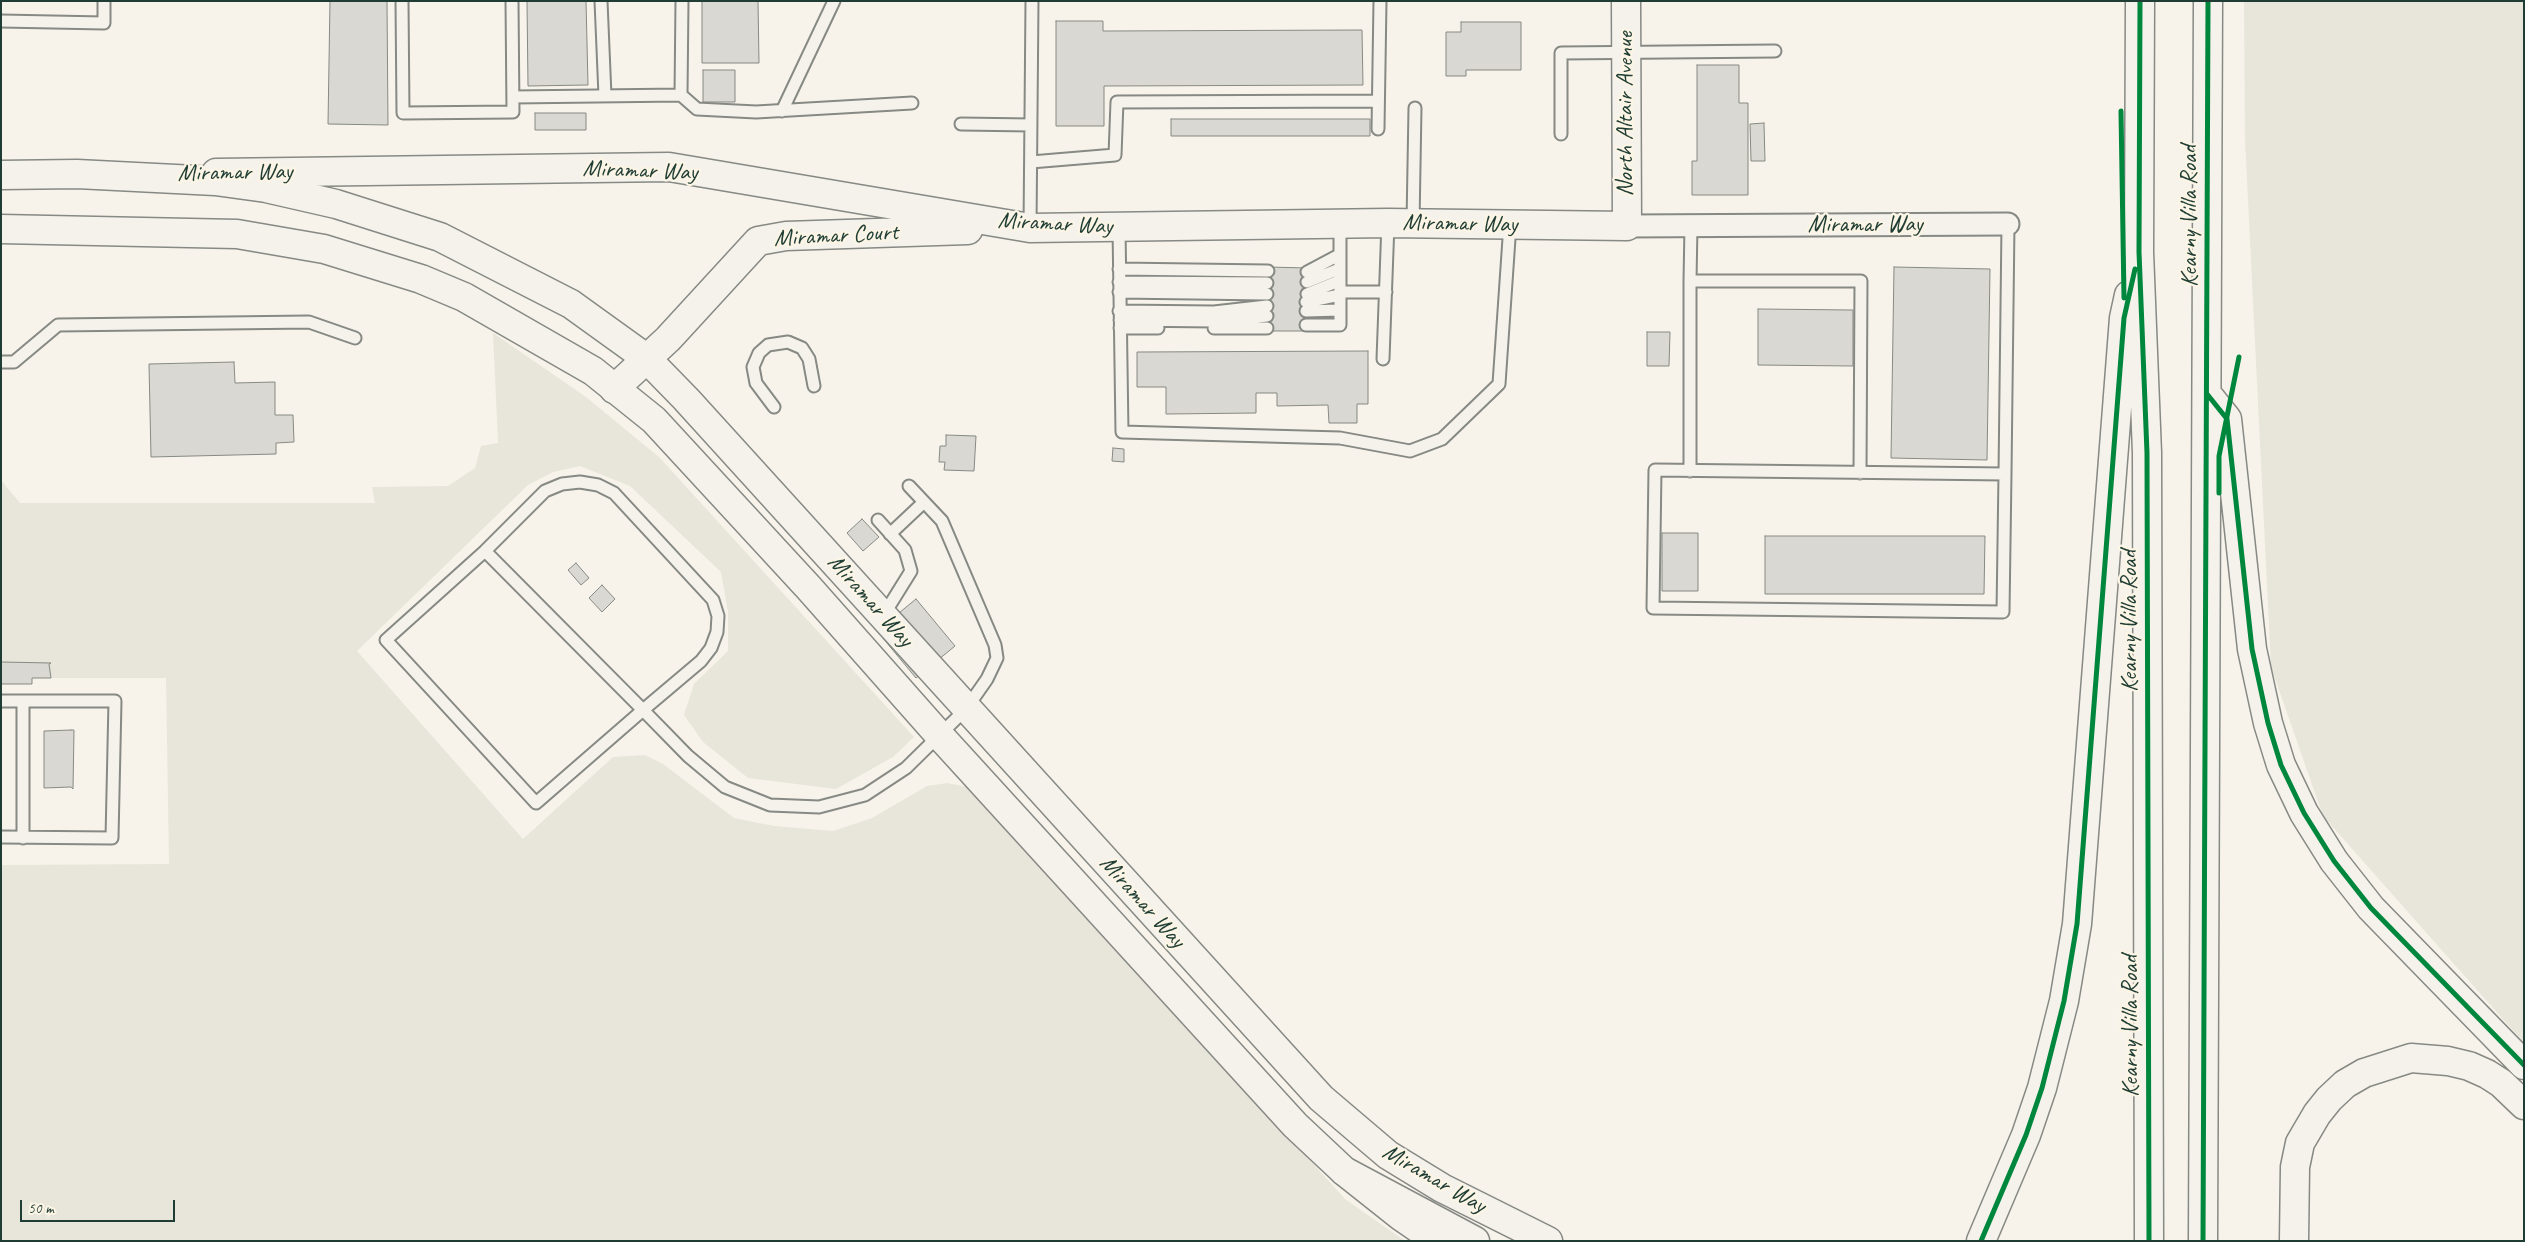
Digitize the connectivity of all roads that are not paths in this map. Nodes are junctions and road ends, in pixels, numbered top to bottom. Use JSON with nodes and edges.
{"nodes":[{"id":1,"x":104,"y":1,"type":"edge"},
{"id":2,"x":402,"y":1,"type":"edge"},
{"id":3,"x":512,"y":1,"type":"edge"},
{"id":4,"x":601,"y":1,"type":"edge"},
{"id":5,"x":682,"y":1,"type":"edge"},
{"id":6,"x":834,"y":1,"type":"edge"},
{"id":7,"x":1032,"y":1,"type":"edge"},
{"id":8,"x":1380,"y":1,"type":"edge"},
{"id":9,"x":1626,"y":1,"type":"edge"},
{"id":10,"x":2140,"y":1,"type":"edge"},
{"id":11,"x":2208,"y":1,"type":"edge"},
{"id":12,"x":1,"y":21,"type":"edge"},
{"id":13,"x":1775,"y":51,"type":"dead end"},
{"id":14,"x":1626,"y":52,"type":"junction"},
{"id":15,"x":681,"y":95,"type":"junction"},
{"id":16,"x":605,"y":96,"type":"junction"},
{"id":17,"x":513,"y":97,"type":"junction"},
{"id":18,"x":1378,"y":101,"type":"junction"},
{"id":19,"x":912,"y":103,"type":"dead end"},
{"id":20,"x":1415,"y":108,"type":"dead end"},
{"id":21,"x":782,"y":110,"type":"junction"},
{"id":22,"x":961,"y":124,"type":"dead end"},
{"id":23,"x":1031,"y":125,"type":"junction"},
{"id":24,"x":1378,"y":129,"type":"dead end"},
{"id":25,"x":1561,"y":134,"type":"dead end"},
{"id":26,"x":1031,"y":162,"type":"junction"},
{"id":27,"x":77,"y":174,"type":"junction"},
{"id":28,"x":1,"y":175,"type":"edge"},
{"id":29,"x":1400,"y":223,"type":"junction"},
{"id":30,"x":1340,"y":224,"type":"junction"},
{"id":31,"x":1510,"y":224,"type":"junction"},
{"id":32,"x":2008,"y":224,"type":"joint"},
{"id":33,"x":1627,"y":226,"type":"junction"},
{"id":34,"x":1690,"y":226,"type":"junction"},
{"id":35,"x":1030,"y":228,"type":"junction"},
{"id":36,"x":1118,"y":228,"type":"junction"},
{"id":37,"x":1,"y":229,"type":"edge"},
{"id":38,"x":2139,"y":252,"type":"junction"},
{"id":39,"x":1339,"y":255,"type":"junction"},
{"id":40,"x":1118,"y":269,"type":"junction"},
{"id":41,"x":1690,"y":281,"type":"junction"},
{"id":42,"x":1340,"y":284,"type":"junction"},
{"id":43,"x":1119,"y":287,"type":"junction"},
{"id":44,"x":1307,"y":292,"type":"junction"},
{"id":45,"x":1386,"y":292,"type":"junction"},
{"id":46,"x":1339,"y":310,"type":"junction"},
{"id":47,"x":1120,"y":320,"type":"junction"},
{"id":48,"x":1306,"y":325,"type":"dead end"},
{"id":49,"x":355,"y":338,"type":"dead end"},
{"id":50,"x":646,"y":358,"type":"junction"},
{"id":51,"x":1383,"y":359,"type":"dead end"},
{"id":52,"x":1,"y":362,"type":"edge"},
{"id":53,"x":814,"y":386,"type":"dead end"},
{"id":54,"x":614,"y":389,"type":"junction"},
{"id":55,"x":2207,"y":394,"type":"junction"},
{"id":56,"x":774,"y":407,"type":"dead end"},
{"id":57,"x":1690,"y":471,"type":"junction"},
{"id":58,"x":1860,"y":473,"type":"junction"},
{"id":59,"x":2005,"y":474,"type":"junction"},
{"id":60,"x":909,"y":486,"type":"dead end"},
{"id":61,"x":924,"y":502,"type":"junction"},
{"id":62,"x":878,"y":520,"type":"dead end"},
{"id":63,"x":890,"y":534,"type":"junction"},
{"id":64,"x":485,"y":551,"type":"junction"},
{"id":65,"x":884,"y":616,"type":"junction"},
{"id":66,"x":1,"y":701,"type":"edge"},
{"id":67,"x":23,"y":701,"type":"junction"},
{"id":68,"x":966,"y":709,"type":"junction"},
{"id":69,"x":643,"y":710,"type":"junction"},
{"id":70,"x":940,"y":736,"type":"junction"},
{"id":71,"x":1,"y":837,"type":"edge"},
{"id":72,"x":23,"y":838,"type":"junction"},
{"id":73,"x":2524,"y":1065,"type":"edge"},
{"id":74,"x":2524,"y":1106,"type":"edge"},
{"id":75,"x":1344,"y":1171,"type":"junction"},
{"id":76,"x":1437,"y":1241,"type":"edge"},
{"id":77,"x":1475,"y":1241,"type":"edge"},
{"id":78,"x":1548,"y":1241,"type":"edge"},
{"id":79,"x":1981,"y":1241,"type":"edge"},
{"id":80,"x":2149,"y":1241,"type":"edge"},
{"id":81,"x":2203,"y":1241,"type":"edge"},
{"id":82,"x":2294,"y":1241,"type":"edge"}],
"edges":[{"from":1,"to":12,"type":"lane"},
{"from":2,"to":17,"type":"lane"},
{"from":3,"to":17,"type":"lane"},
{"from":4,"to":16,"type":"lane"},
{"from":5,"to":15,"type":"lane"},
{"from":6,"to":21,"type":"lane"},
{"from":7,"to":23,"type":"lane"},
{"from":8,"to":18,"type":"lane"},
{"from":9,"to":14,"type":"main road","name":"North Altair Avenue"},
{"from":10,"to":38,"type":"main road","name":"Kearny Villa Road"},
{"from":11,"to":55,"type":"main road","name":"Kearny Villa Road"},
{"from":13,"to":14,"type":"lane"},
{"from":14,"to":25,"type":"lane"},
{"from":14,"to":33,"type":"main road","name":"North Altair Avenue"},
{"from":15,"to":16,"type":"lane"},
{"from":15,"to":21,"type":"lane"},
{"from":16,"to":17,"type":"lane"},
{"from":18,"to":24,"type":"lane"},
{"from":18,"to":26,"type":"lane"},
{"from":19,"to":21,"type":"lane"},
{"from":20,"to":29,"type":"lane"},
{"from":22,"to":23,"type":"lane"},
{"from":23,"to":26,"type":"lane"},
{"from":26,"to":35,"type":"lane"},
{"from":27,"to":28,"type":"main road","name":"Miramar Way"},
{"from":27,"to":35,"type":"main road","name":"Miramar Way"},
{"from":27,"to":50,"type":"main road","name":"Miramar Way"},
{"from":29,"to":30,"type":"main road","name":"Miramar Way"},
{"from":29,"to":31,"type":"main road","name":"Miramar Way"},
{"from":29,"to":45,"type":"lane"},
{"from":30,"to":36,"type":"main road","name":"Miramar Way"},
{"from":30,"to":39,"type":"lane"},
{"from":31,"to":33,"type":"main road","name":"Miramar Way"},
{"from":31,"to":47,"type":"lane"},
{"from":32,"to":34,"type":"street","name":"Miramar Way"},
{"from":32,"to":59,"type":"lane"},
{"from":33,"to":34,"type":"street","name":"Miramar Way"},
{"from":34,"to":41,"type":"lane"},
{"from":35,"to":36,"type":"main road","name":"Miramar Way"},
{"from":35,"to":50,"type":"main road","name":"Miramar Court"},
{"from":36,"to":40,"type":"lane"},
{"from":37,"to":54,"type":"main road","name":"Miramar Way"},
{"from":38,"to":79,"type":"main road"},
{"from":38,"to":80,"type":"main road","name":"Kearny Villa Road"},
{"from":39,"to":42,"type":"lane"},
{"from":39,"to":44,"type":"lane"},
{"from":40,"to":43,"type":"lane"},
{"from":40,"to":43,"type":"lane"},
{"from":41,"to":57,"type":"lane"},
{"from":41,"to":58,"type":"lane"},
{"from":42,"to":44,"type":"lane"},
{"from":42,"to":44,"type":"lane"},
{"from":42,"to":45,"type":"lane"},
{"from":42,"to":46,"type":"lane"},
{"from":43,"to":47,"type":"lane"},
{"from":44,"to":46,"type":"lane"},
{"from":45,"to":51,"type":"lane"},
{"from":46,"to":48,"type":"lane"},
{"from":47,"to":47,"type":"lane"},
{"from":49,"to":52,"type":"lane"},
{"from":50,"to":54,"type":"main road","name":"Miramar Court"},
{"from":50,"to":65,"type":"main road","name":"Miramar Way"},
{"from":53,"to":56,"type":"lane"},
{"from":54,"to":70,"type":"main road","name":"Miramar Way"},
{"from":55,"to":73,"type":"main road"},
{"from":55,"to":81,"type":"main road","name":"Kearny Villa Road"},
{"from":57,"to":58,"type":"lane"},
{"from":57,"to":59,"type":"lane"},
{"from":58,"to":59,"type":"lane"},
{"from":60,"to":61,"type":"lane"},
{"from":61,"to":63,"type":"lane"},
{"from":61,"to":68,"type":"lane"},
{"from":62,"to":63,"type":"lane"},
{"from":63,"to":65,"type":"lane"},
{"from":64,"to":69,"type":"lane"},
{"from":64,"to":69,"type":"lane"},
{"from":64,"to":69,"type":"lane"},
{"from":65,"to":68,"type":"main road","name":"Miramar Way"},
{"from":66,"to":67,"type":"lane"},
{"from":67,"to":72,"type":"lane"},
{"from":67,"to":72,"type":"lane"},
{"from":68,"to":70,"type":"lane"},
{"from":68,"to":78,"type":"main road","name":"Miramar Way"},
{"from":69,"to":70,"type":"lane"},
{"from":70,"to":75,"type":"main road","name":"Miramar Way"},
{"from":71,"to":72,"type":"lane"},
{"from":74,"to":82,"type":"main road"},
{"from":75,"to":76,"type":"main road"},
{"from":75,"to":77,"type":"main road","name":"Miramar Way"}]}
